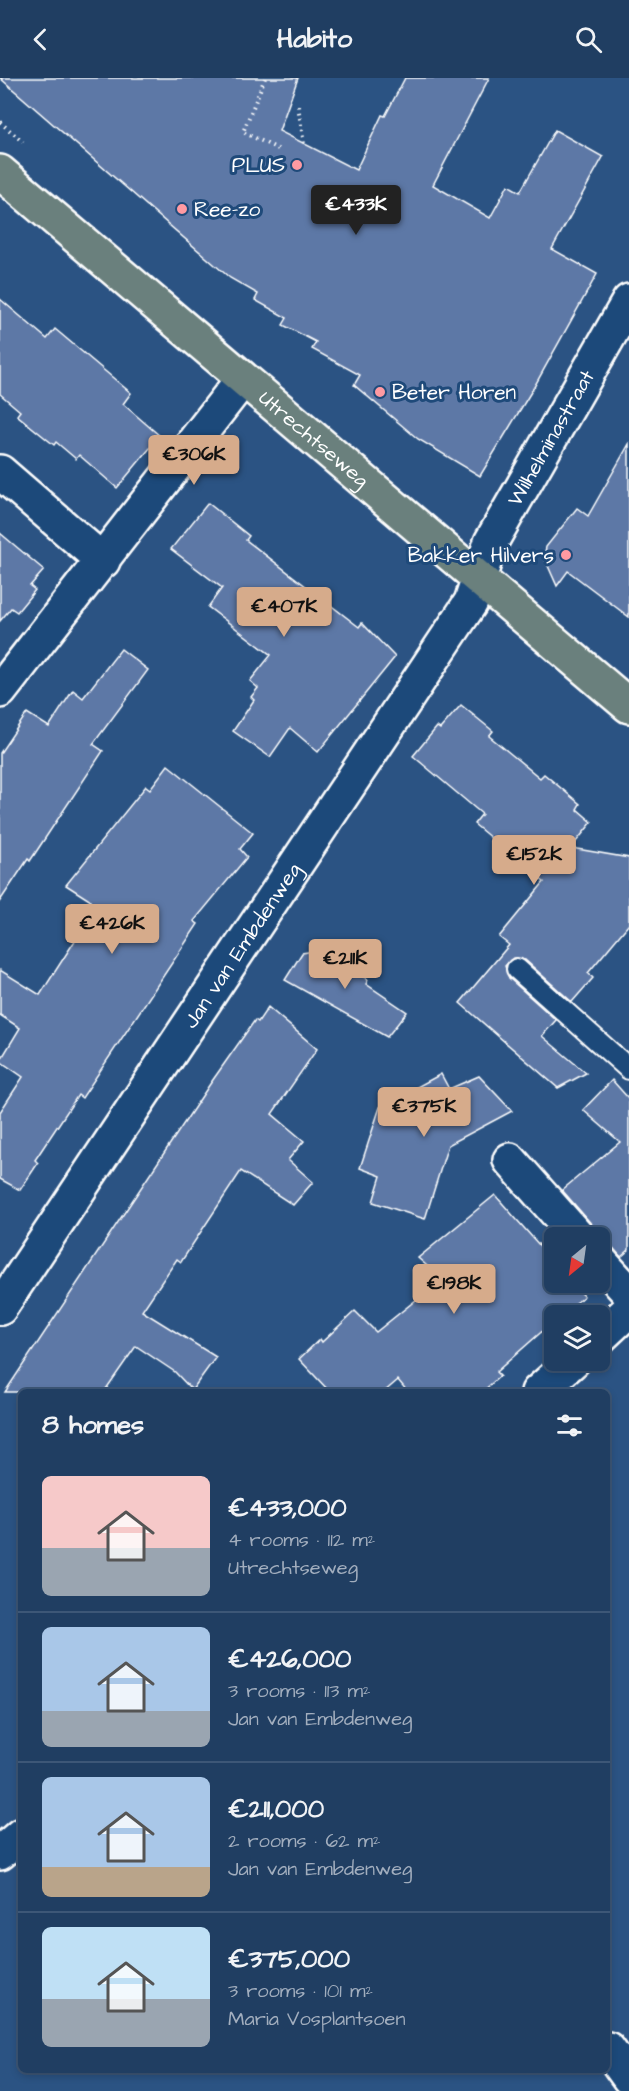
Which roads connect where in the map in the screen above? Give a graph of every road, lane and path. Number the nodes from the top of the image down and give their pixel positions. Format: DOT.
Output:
graph roads {
  1 [pos="265,78"];
  2 [pos="298,106"];
  3 [pos="304,144"];
  4 [pos="278,149"];
  5 [pos="0,172"];
  6 [pos="629,301"];
  7 [pos="242,380"];
  8 [pos="0,472"];
  9 [pos="103,561"];
  10 [pos="479,578"];
  11 [pos="0,691"];
  12 [pos="629,706"];
  13 [pos="517,969"];
  14 [pos="629,1069"];
  15 [pos="510,1160"];
  16 [pos="569,1227"];
  17 [pos="610,1272"];
  18 [pos="629,1293"];
  19 [pos="0,1308"];
  20 [pos="629,1310"];
  21 [pos="610,1327"];
  22 [pos="562,1371"];
  23 [pos="541,1389"];
  24 [pos="18,1838"];
  25 [pos="0,1853"];
  26 [pos="610,2052"];
  27 [pos="629,2078"];
  1 -- 4 [label="path"];
  2 -- 3 [label="path"];
  5 -- 7 [label="main road, Utrechtseweg"];
  6 -- 10 [label="street, Wilhelminastraat"];
  7 -- 9 [label="street"];
  7 -- 10 [label="main road, Utrechtseweg"];
  8 -- 9 [label="street"];
  9 -- 11 [label="street"];
  10 -- 12 [label="main road, Utrechtseweg"];
  10 -- 19 [label="street, Jan van Embdenweg"];
  13 -- 14 [label="lane"];
  15 -- 16 [label="street"];
  17 -- 18 [label="street"];
  20 -- 21 [label="street"];
  22 -- 23 [label="street"];
  24 -- 25 [label="street"];
  26 -- 27 [label="street"];
}
